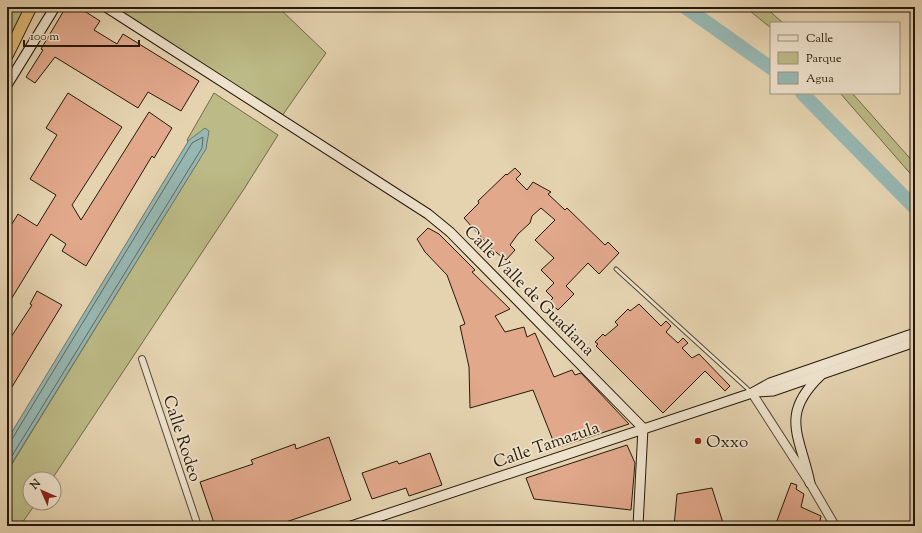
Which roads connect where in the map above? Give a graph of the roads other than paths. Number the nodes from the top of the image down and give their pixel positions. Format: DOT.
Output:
graph roads {
  1 [pos="31,7"];
  2 [pos="55,7"];
  3 [pos="106,7"];
  4 [pos="7,56"];
  5 [pos="7,85"];
  6 [pos="616,269"];
  7 [pos="915,333"];
  8 [pos="915,342"];
  9 [pos="872,352"];
  10 [pos="142,359"];
  11 [pos="825,372"];
  12 [pos="752,393"];
  13 [pos="643,428"];
  14 [pos="810,483"];
  15 [pos="364,523"];
  16 [pos="198,526"];
  17 [pos="352,526"];
  18 [pos="638,526"];
  19 [pos="835,526"];
  1 -- 4 [label="highway"];
  2 -- 5 [label="main road"];
  3 -- 13 [label="main road, Calle Valle de Guadiana"];
  6 -- 12 [label="lane"];
  7 -- 9 [label="main road, Calle Tamazula"];
  8 -- 9 [label="main road, Calle Tamazula"];
  9 -- 11 [label="main road, Calle Tamazula"];
  9 -- 12 [label="main road, Calle Tamazula"];
  10 -- 16 [label="street, Calle Rodeo"];
  11 -- 12 [label="main road, Calle Tamazula"];
  11 -- 14 [label="main road"];
  12 -- 13 [label="main road, Calle Tamazula"];
  12 -- 14 [label="street"];
  13 -- 15 [label="main road, Calle Tamazula"];
  13 -- 18 [label="main road"];
  14 -- 19 [label="street"];
  15 -- 17 [label="main road, Calle Tamazula"];
}
